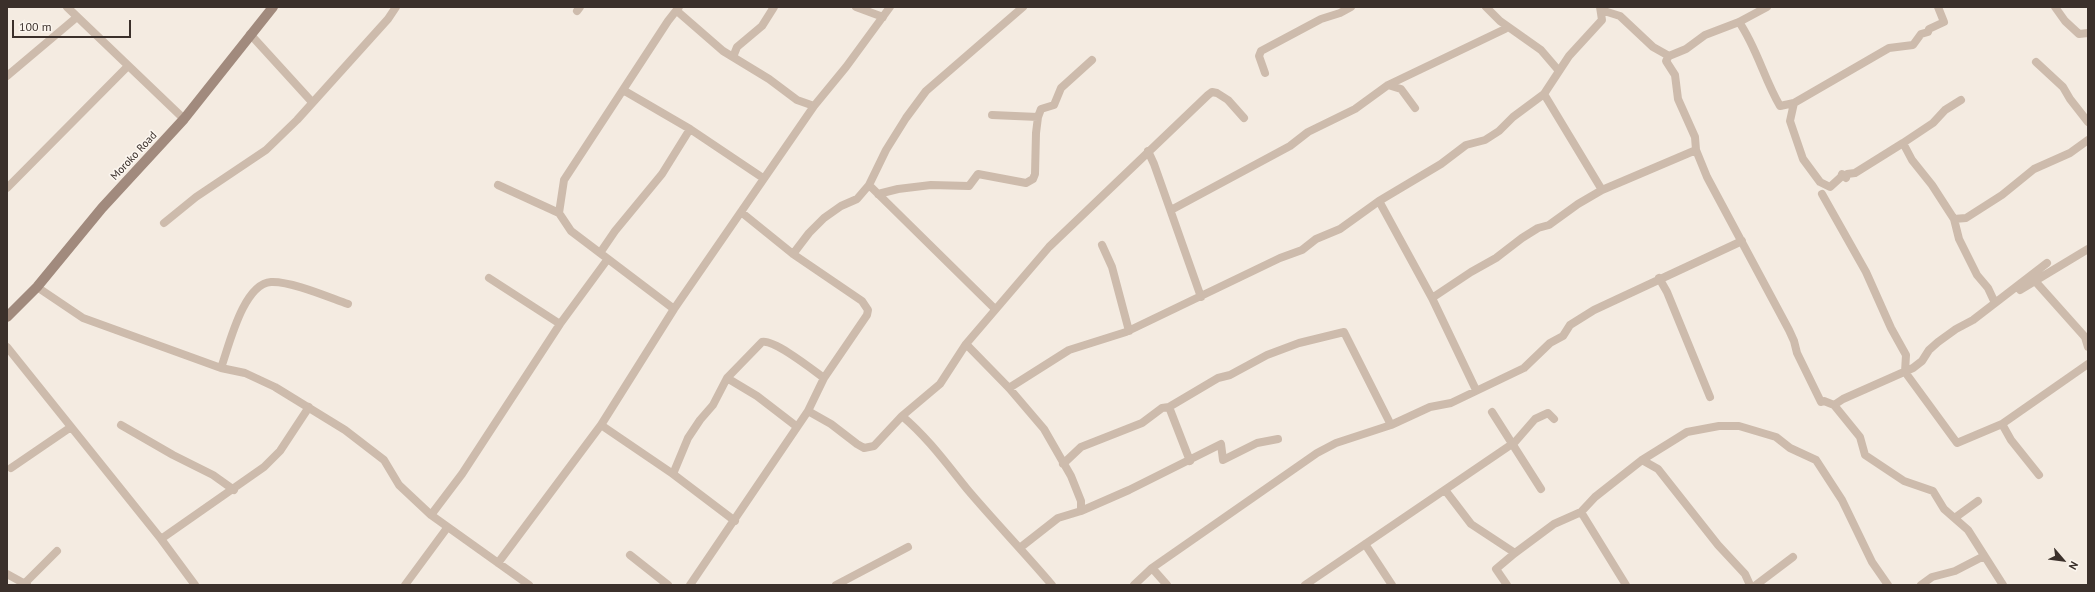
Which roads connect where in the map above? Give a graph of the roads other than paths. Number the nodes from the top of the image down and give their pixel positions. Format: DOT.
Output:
graph roads {
  1 [pos="67,7"];
  2 [pos="273,7"];
  3 [pos="396,7"];
  4 [pos="774,7"];
  5 [pos="856,7"];
  6 [pos="890,7"];
  7 [pos="1023,7"];
  8 [pos="1351,7"];
  9 [pos="1486,7"];
  10 [pos="1768,7"];
  11 [pos="1938,7"];
  12 [pos="2055,7"];
  13 [pos="678,9"];
  14 [pos="1600,9"];
  15 [pos="77,17"];
  16 [pos="883,17"];
  17 [pos="1739,22"];
  18 [pos="1505,29"];
  19 [pos="2088,33"];
  20 [pos="250,34"];
  21 [pos="1669,56"];
  22 [pos="733,57"];
  23 [pos="1092,60"];
  24 [pos="2036,62"];
  25 [pos="128,66"];
  26 [pos="1559,71"];
  27 [pos="1265,73"];
  28 [pos="7,76"];
  29 [pos="1388,85"];
  30 [pos="623,90"];
  31 [pos="1544,94"];
  32 [pos="1961,100"];
  33 [pos="312,102"];
  34 [pos="1794,103"];
  35 [pos="814,106"];
  36 [pos="1415,108"];
  37 [pos="992,114"];
  38 [pos="1038,117"];
  39 [pos="1244,118"];
  40 [pos="184,119"];
  41 [pos="2088,122"];
  42 [pos="690,129"];
  43 [pos="2088,140"];
  44 [pos="1903,143"];
  45 [pos="1696,150"];
  46 [pos="1148,151"];
  47 [pos="763,178"];
  48 [pos="498,185"];
  49 [pos="869,185"];
  50 [pos="7,188"];
  51 [pos="1602,190"];
  52 [pos="878,194"];
  53 [pos="1822,194"];
  54 [pos="1379,201"];
  55 [pos="1171,210"];
  56 [pos="741,212"];
  57 [pos="558,213"];
  58 [pos="1954,219"];
  59 [pos="735,221"];
  60 [pos="164,223"];
  61 [pos="755,224"];
  62 [pos="1742,241"];
  63 [pos="1102,245"];
  64 [pos="2088,249"];
  65 [pos="600,253"];
  66 [pos="793,254"];
  67 [pos="607,260"];
  68 [pos="2047,263"];
  69 [pos="489,278"];
  70 [pos="1659,278"];
  71 [pos="2034,281"];
  72 [pos="36,287"];
  73 [pos="1201,297"];
  74 [pos="1432,298"];
  75 [pos="348,304"];
  76 [pos="1997,304"];
  77 [pos="674,309"];
  78 [pos="995,309"];
  79 [pos="7,317"];
  80 [pos="560,324"];
  81 [pos="1129,331"];
  82 [pos="966,344"];
  83 [pos="7,347"];
  84 [pos="2088,348"];
  85 [pos="2088,364"];
  86 [pos="221,368"];
  87 [pos="1905,372"];
  88 [pos="727,378"];
  89 [pos="824,378"];
  90 [pos="1009,388"];
  91 [pos="1476,390"];
  92 [pos="1710,397"];
  93 [pos="1834,405"];
  94 [pos="309,407"];
  95 [pos="1169,407"];
  96 [pos="808,411"];
  97 [pos="1492,412"];
  98 [pos="902,416"];
  99 [pos="1554,419"];
  100 [pos="2002,424"];
  101 [pos="121,425"];
  102 [pos="601,425"];
  103 [pos="1391,425"];
  104 [pos="796,426"];
  105 [pos="71,427"];
  106 [pos="1278,439"];
  107 [pos="1642,460"];
  108 [pos="1190,461"];
  109 [pos="1063,464"];
  110 [pos="11,468"];
  111 [pos="673,474"];
  112 [pos="2039,475"];
  113 [pos="1541,489"];
  114 [pos="234,490"];
  115 [pos="1444,490"];
  116 [pos="1978,501"];
  117 [pos="1081,511"];
  118 [pos="1581,512"];
  119 [pos="431,515"];
  120 [pos="1956,518"];
  121 [pos="735,521"];
  122 [pos="447,528"];
  123 [pos="161,539"];
  124 [pos="1365,544"];
  125 [pos="908,547"];
  126 [pos="1021,547"];
  127 [pos="57,552"];
  128 [pos="1515,552"];
  129 [pos="630,555"];
  130 [pos="1984,556"];
  131 [pos="1793,557"];
  132 [pos="498,563"];
  133 [pos="1152,568"];
  134 [pos="7,574"];
  135 [pos="25,584"];
  136 [pos="195,585"];
  137 [pos="405,585"];
  138 [pos="529,585"];
  139 [pos="668,585"];
  140 [pos="690,585"];
  141 [pos="836,585"];
  142 [pos="1052,585"];
  143 [pos="1134,585"];
  144 [pos="1167,585"];
  145 [pos="1305,585"];
  146 [pos="1392,585"];
  147 [pos="1507,585"];
  148 [pos="1626,585"];
  149 [pos="1750,585"];
  150 [pos="1756,585"];
  151 [pos="1888,585"];
  152 [pos="1921,585"];
  153 [pos="2003,585"];
  1 -- 15 [label="street"];
  2 -- 20 [label="street, Moroko Road"];
  3 -- 33 [label="street"];
  4 -- 22 [label="street"];
  5 -- 16 [label="street"];
  6 -- 16 [label="street"];
  7 -- 49 [label="street"];
  8 -- 27 [label="street"];
  9 -- 26 [label="street"];
  10 -- 17 [label="street"];
  11 -- 34 [label="street"];
  12 -- 19 [label="street"];
  13 -- 22 [label="street"];
  13 -- 30 [label="street"];
  14 -- 21 [label="street"];
  14 -- 26 [label="street"];
  15 -- 25 [label="street"];
  15 -- 28 [label="street"];
  16 -- 35 [label="street"];
  17 -- 21 [label="street"];
  17 -- 34 [label="street"];
  18 -- 29 [label="street"];
  20 -- 33 [label="street"];
  20 -- 40 [label="street, Moroko Road"];
  21 -- 45 [label="street"];
  22 -- 35 [label="street"];
  23 -- 38 [label="street"];
  24 -- 41 [label="street"];
  25 -- 40 [label="street"];
  25 -- 50 [label="street"];
  26 -- 31 [label="street"];
  29 -- 36 [label="street"];
  29 -- 55 [label="street"];
  30 -- 42 [label="street"];
  30 -- 57 [label="street"];
  31 -- 51 [label="street"];
  31 -- 54 [label="street"];
  32 -- 44 [label="street"];
  33 -- 60 [label="street"];
  34 -- 44 [label="street"];
  35 -- 47 [label="street"];
  37 -- 38 [label="street"];
  38 -- 52 [label="street"];
  39 -- 46 [label="street"];
  40 -- 72 [label="street, Moroko Road"];
  42 -- 47 [label="street"];
  42 -- 65 [label="street"];
  43 -- 58 [label="street"];
  44 -- 58 [label="street"];
  45 -- 51 [label="street"];
  45 -- 62 [label="street"];
  46 -- 55 [label="street"];
  46 -- 78 [label="street"];
  47 -- 56 [label="street"];
  48 -- 57 [label="street"];
  49 -- 52 [label="street"];
  49 -- 66 [label="street"];
  51 -- 74 [label="street"];
  52 -- 78 [label="street"];
  53 -- 87 [label="street"];
  54 -- 73 [label="street"];
  54 -- 74 [label="street"];
  55 -- 73 [label="street"];
  56 -- 59 [label="street"];
  56 -- 61 [label="street"];
  57 -- 65 [label="street"];
  58 -- 76 [label="street"];
  59 -- 61 [label="street"];
  59 -- 77 [label="street"];
  61 -- 66 [label="street"];
  62 -- 70 [label="street"];
  62 -- 93 [label="street"];
  63 -- 81 [label="street"];
  64 -- 71 [label="street"];
  65 -- 67 [label="street"];
  66 -- 89 [label="street"];
  67 -- 77 [label="street"];
  67 -- 80 [label="street"];
  68 -- 76 [label="street"];
  69 -- 80 [label="street"];
  70 -- 91 [label="street"];
  70 -- 92 [label="street"];
  71 -- 76 [label="street"];
  71 -- 84 [label="street"];
  72 -- 79 [label="street, Moroko Road"];
  72 -- 86 [label="street"];
  73 -- 81 [label="street"];
  74 -- 91 [label="street"];
  75 -- 86 [label="street"];
  76 -- 87 [label="street"];
  77 -- 102 [label="street"];
  78 -- 82 [label="street"];
  80 -- 119 [label="street"];
  81 -- 90 [label="street"];
  82 -- 90 [label="street"];
  82 -- 98 [label="street"];
  83 -- 105 [label="street"];
  85 -- 100 [label="street"];
  86 -- 94 [label="street"];
  87 -- 93 [label="street"];
  87 -- 100 [label="street"];
  88 -- 89 [label="street"];
  88 -- 104 [label="street"];
  88 -- 111 [label="street"];
  89 -- 96 [label="street"];
  90 -- 109 [label="street"];
  91 -- 103 [label="street"];
  93 -- 120 [label="street"];
  94 -- 114 [label="street"];
  94 -- 119 [label="street"];
  95 -- 103 [label="street"];
  95 -- 108 [label="street"];
  95 -- 109 [label="street"];
  96 -- 98 [label="street"];
  96 -- 104 [label="street"];
  97 -- 113 [label="street"];
  98 -- 126 [label="street"];
  99 -- 115 [label="street"];
  100 -- 112 [label="street"];
  101 -- 114 [label="street"];
  102 -- 111 [label="street"];
  102 -- 132 [label="street"];
  103 -- 133 [label="street"];
  104 -- 121 [label="street"];
  105 -- 110 [label="street"];
  105 -- 123 [label="street"];
  106 -- 108 [label="street"];
  107 -- 118 [label="street"];
  107 -- 149 [label="street"];
  107 -- 151 [label="street"];
  108 -- 117 [label="street"];
  109 -- 117 [label="street"];
  111 -- 121 [label="street"];
  114 -- 123 [label="street"];
  115 -- 124 [label="street"];
  115 -- 128 [label="street"];
  116 -- 120 [label="street"];
  117 -- 126 [label="street"];
  118 -- 128 [label="street"];
  118 -- 148 [label="street"];
  119 -- 122 [label="street"];
  120 -- 130 [label="street"];
  121 -- 140 [label="street"];
  122 -- 132 [label="street"];
  122 -- 137 [label="street"];
  123 -- 136 [label="street"];
  124 -- 145 [label="street"];
  124 -- 146 [label="street"];
  125 -- 141 [label="street"];
  126 -- 142 [label="street"];
  127 -- 135 [label="street"];
  128 -- 147 [label="street"];
  129 -- 139 [label="street"];
  130 -- 152 [label="street"];
  130 -- 153 [label="street"];
  131 -- 150 [label="street"];
  132 -- 138 [label="street"];
  133 -- 143 [label="street"];
  133 -- 144 [label="street"];
  134 -- 135 [label="street"];
}
